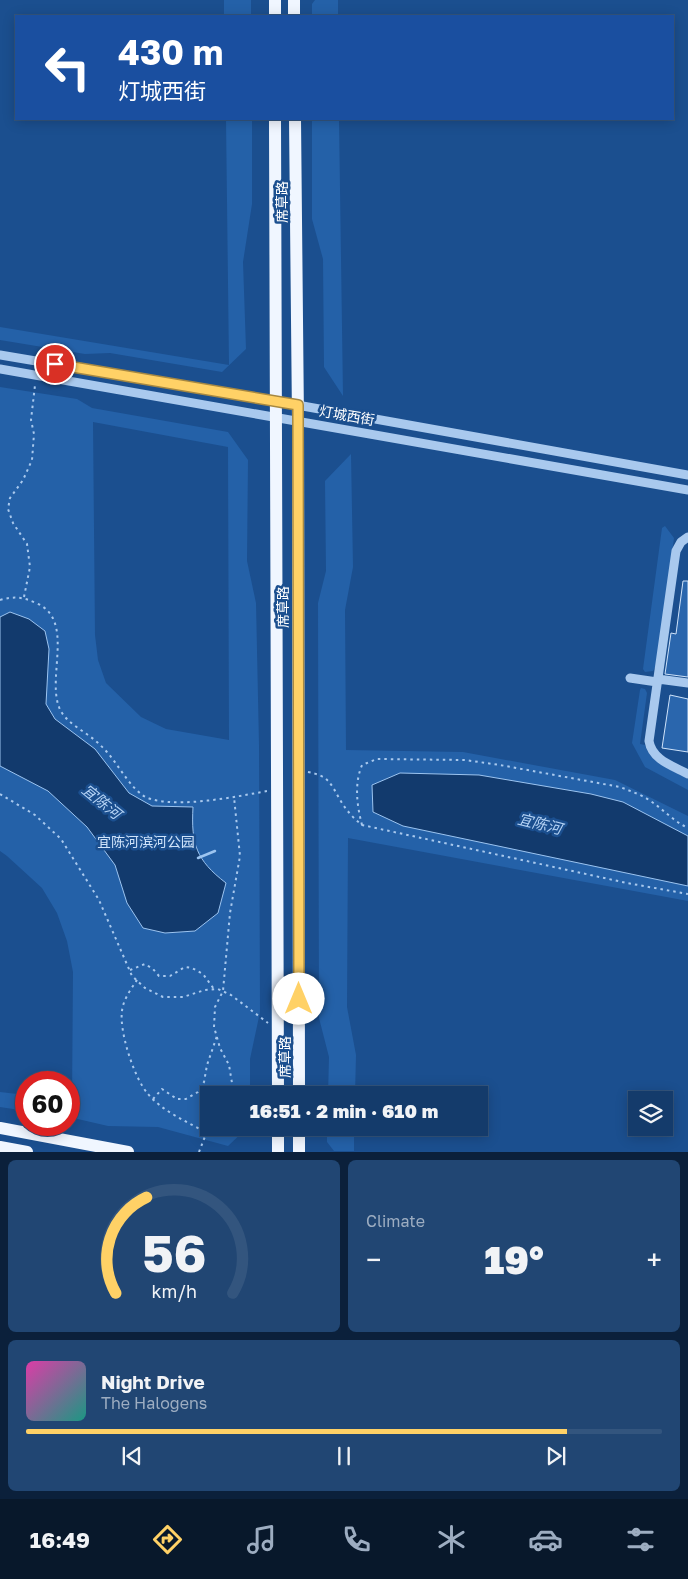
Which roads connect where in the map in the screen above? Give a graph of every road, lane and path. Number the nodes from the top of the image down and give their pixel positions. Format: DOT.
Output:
graph roads {
  1 [pos="275,0"];
  2 [pos="294,0"];
  3 [pos="275,15"];
  4 [pos="294,15"];
  5 [pos="275,120"];
  6 [pos="295,120"];
  7 [pos="0,355"];
  8 [pos="0,369"];
  9 [pos="35,375"];
  10 [pos="277,402"];
  11 [pos="298,405"];
  12 [pos="277,417"];
  13 [pos="298,420"];
  14 [pos="688,475"];
  15 [pos="688,490"];
  16 [pos="688,537"];
  17 [pos="24,597"];
  18 [pos="0,600"];
  19 [pos="630,678"];
  20 [pos="658,681"];
  21 [pos="688,683"];
  22 [pos="298,770"];
  23 [pos="688,774"];
  24 [pos="277,789"];
  25 [pos="0,794"];
  26 [pos="234,797"];
  27 [pos="362,825"];
  28 [pos="688,828"];
  29 [pos="688,894"];
  30 [pos="130,970"];
  31 [pos="137,980"];
  32 [pos="214,989"];
  33 [pos="223,991"];
  34 [pos="278,1030"];
  35 [pos="217,1036"];
  36 [pos="232,1086"];
  37 [pos="278,1086"];
  38 [pos="299,1086"];
  39 [pos="153,1099"];
  40 [pos="0,1128"];
  41 [pos="200,1129"];
  42 [pos="204,1136"];
  43 [pos="278,1136"];
  44 [pos="299,1136"];
  45 [pos="0,1147"];
  46 [pos="27,1152"];
  47 [pos="128,1152"];
  48 [pos="199,1152"];
  49 [pos="278,1152"];
  50 [pos="299,1152"];
  1 -- 3 [label="main road"];
  2 -- 4 [label="main road"];
  5 -- 10 [label="main road, 席草路"];
  6 -- 11 [label="main road, 席草路"];
  7 -- 10 [label="street, 灯城西街"];
  8 -- 9 [label="street, 灯城西街"];
  9 -- 12 [label="street, 灯城西街"];
  9 -- 17 [label="path"];
  10 -- 11 [label="street, 灯城西街"];
  10 -- 12 [label="main road, 席草路"];
  11 -- 13 [label="main road, 席草路"];
  11 -- 14 [label="street, 灯城西街"];
  12 -- 13 [label="street, 灯城西街"];
  12 -- 24 [label="main road, 席草路"];
  13 -- 15 [label="street, 灯城西街"];
  13 -- 22 [label="main road, 席草路"];
  16 -- 20 [label="street"];
  17 -- 18 [label="path"];
  17 -- 26 [label="path"];
  19 -- 20 [label="street"];
  20 -- 21 [label="street"];
  20 -- 23 [label="street"];
  22 -- 27 [label="path"];
  22 -- 38 [label="main road, 席草路"];
  24 -- 26 [label="path"];
  24 -- 34 [label="main road, 席草路"];
  25 -- 30 [label="path"];
  26 -- 33 [label="path"];
  27 -- 28 [label="path"];
  27 -- 29 [label="path"];
  30 -- 31 [label="path"];
  30 -- 32 [label="path"];
  31 -- 32 [label="path"];
  31 -- 39 [label="path"];
  32 -- 33 [label="path"];
  33 -- 34 [label="path"];
  33 -- 35 [label="path"];
  34 -- 37 [label="main road, 席草路"];
  35 -- 36 [label="path"];
  35 -- 39 [label="path"];
  39 -- 41 [label="path"];
  40 -- 47 [label="main road"];
  42 -- 48 [label="path"];
  43 -- 49 [label="main road"];
  44 -- 50 [label="main road"];
  45 -- 46 [label="main road"];
}
